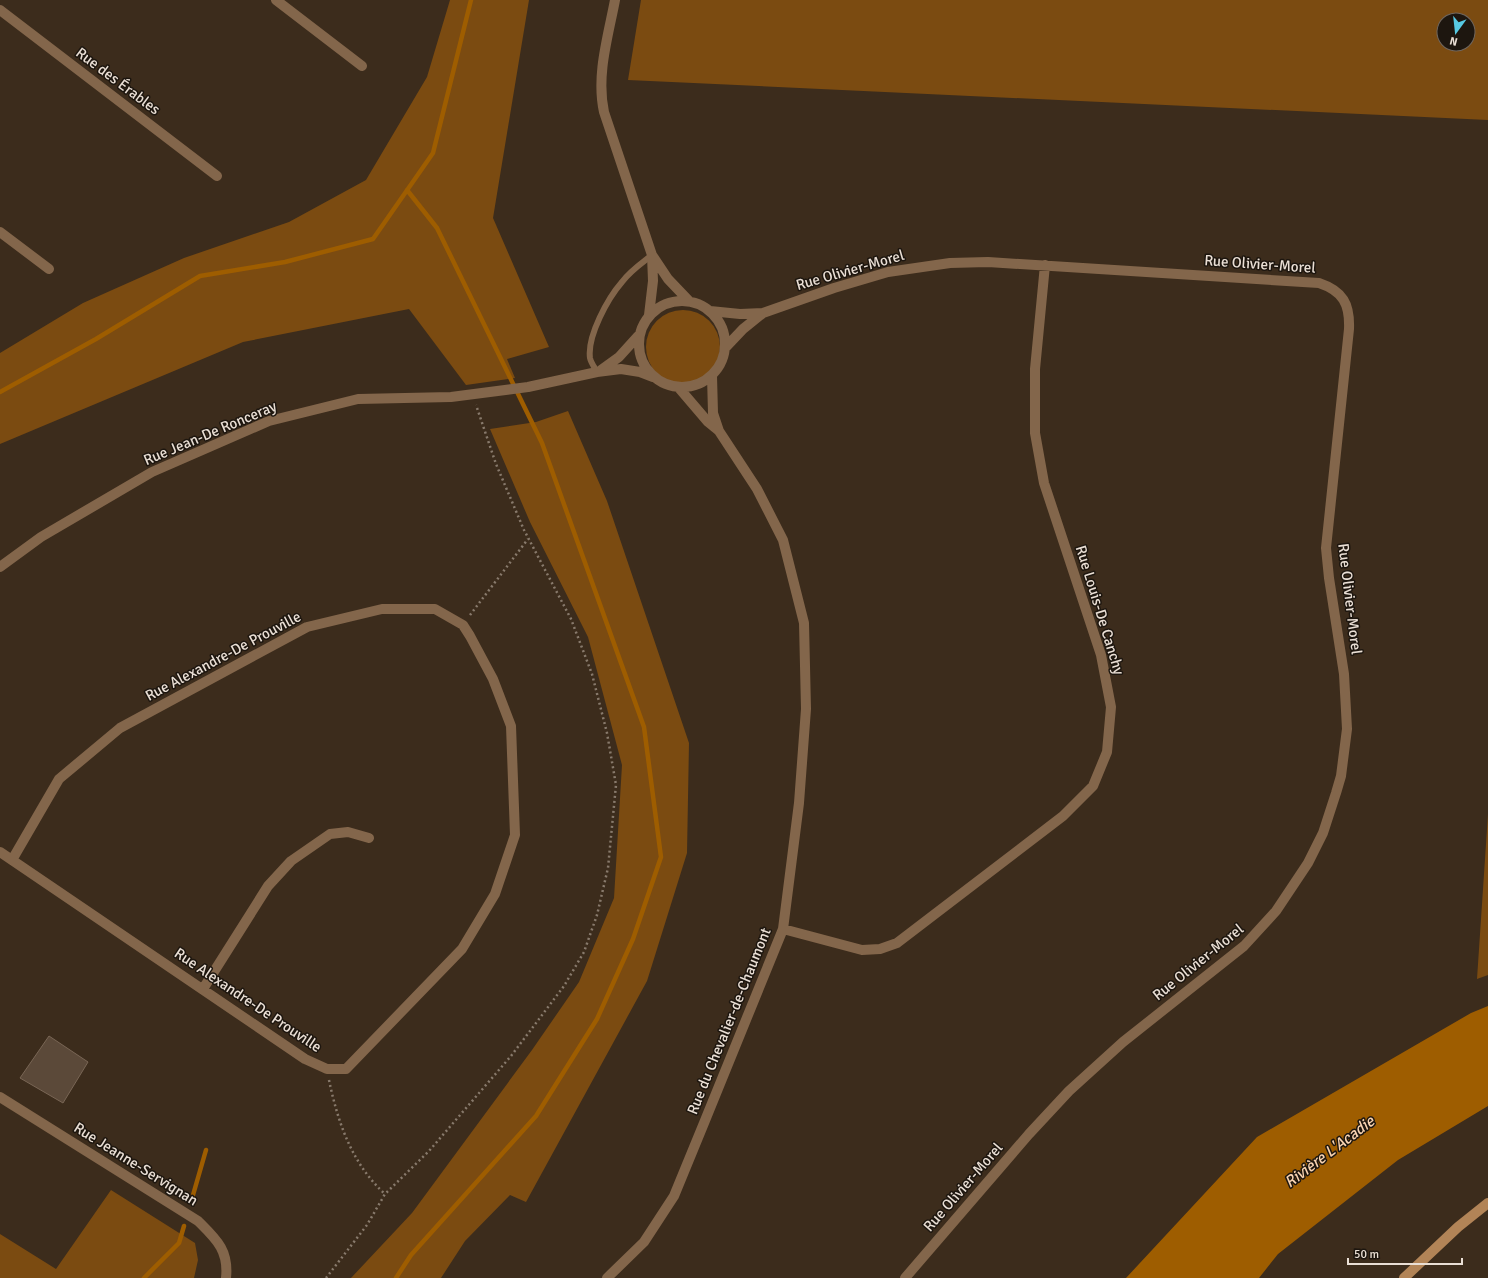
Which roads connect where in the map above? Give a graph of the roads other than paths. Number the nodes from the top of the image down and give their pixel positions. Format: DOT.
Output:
graph roads {
  1 [pos="276,0"];
  2 [pos="615,0"];
  3 [pos="0,10"];
  4 [pos="362,66"];
  5 [pos="217,176"];
  6 [pos="0,232"];
  7 [pos="652,255"];
  8 [pos="1045,265"];
  9 [pos="49,269"];
  10 [pos="689,301"];
  11 [pos="710,311"];
  12 [pos="763,313"];
  13 [pos="649,315"];
  14 [pos="638,336"];
  15 [pos="725,348"];
  16 [pos="597,372"];
  17 [pos="712,376"];
  18 [pos="653,378"];
  19 [pos="679,388"];
  20 [pos="718,431"];
  21 [pos="0,567"];
  22 [pos="369,838"];
  23 [pos="0,852"];
  24 [pos="12,860"];
  25 [pos="783,930"];
  26 [pos="203,989"];
  27 [pos="0,1097"];
  28 [pos="1488,1203"];
  29 [pos="226,1278"];
  30 [pos="607,1278"];
  31 [pos="905,1278"];
  32 [pos="1404,1278"];
  1 -- 4 [label="street"];
  2 -- 7 [label="street"];
  3 -- 5 [label="street, Rue des Érables"];
  6 -- 9 [label="street"];
  7 -- 10 [label="street"];
  7 -- 13 [label="street"];
  7 -- 16 [label="lane"];
  8 -- 12 [label="street, Rue Olivier-Morel"];
  8 -- 25 [label="street, Rue Louis-De Canchy"];
  8 -- 31 [label="street, Rue Olivier-Morel"];
  10 -- 11 [label="street"];
  10 -- 13 [label="street"];
  11 -- 12 [label="street, Rue Olivier-Morel"];
  11 -- 15 [label="street"];
  12 -- 15 [label="street, Rue Olivier-Morel"];
  13 -- 14 [label="street"];
  14 -- 16 [label="street, Rue Jean-De Ronceray"];
  14 -- 18 [label="street"];
  15 -- 17 [label="street"];
  16 -- 18 [label="street, Rue Jean-De Ronceray"];
  16 -- 21 [label="street, Rue Jean-De Ronceray"];
  17 -- 19 [label="street"];
  17 -- 20 [label="street, Rue du Chevalier-de-Chaumont"];
  18 -- 19 [label="street"];
  19 -- 20 [label="street, Rue du Chevalier-de-Chaumont"];
  20 -- 25 [label="street, Rue du Chevalier-de-Chaumont"];
  22 -- 26 [label="street"];
  23 -- 24 [label="street, Rue Alexandre-De Prouville"];
  24 -- 26 [label="street, Rue Alexandre-De Prouville"];
  24 -- 26 [label="street, Rue Alexandre-De Prouville"];
  25 -- 30 [label="street, Rue du Chevalier-de-Chaumont"];
  27 -- 29 [label="street, Rue Jeanne-Servignan"];
  28 -- 32 [label="main road"];
}
